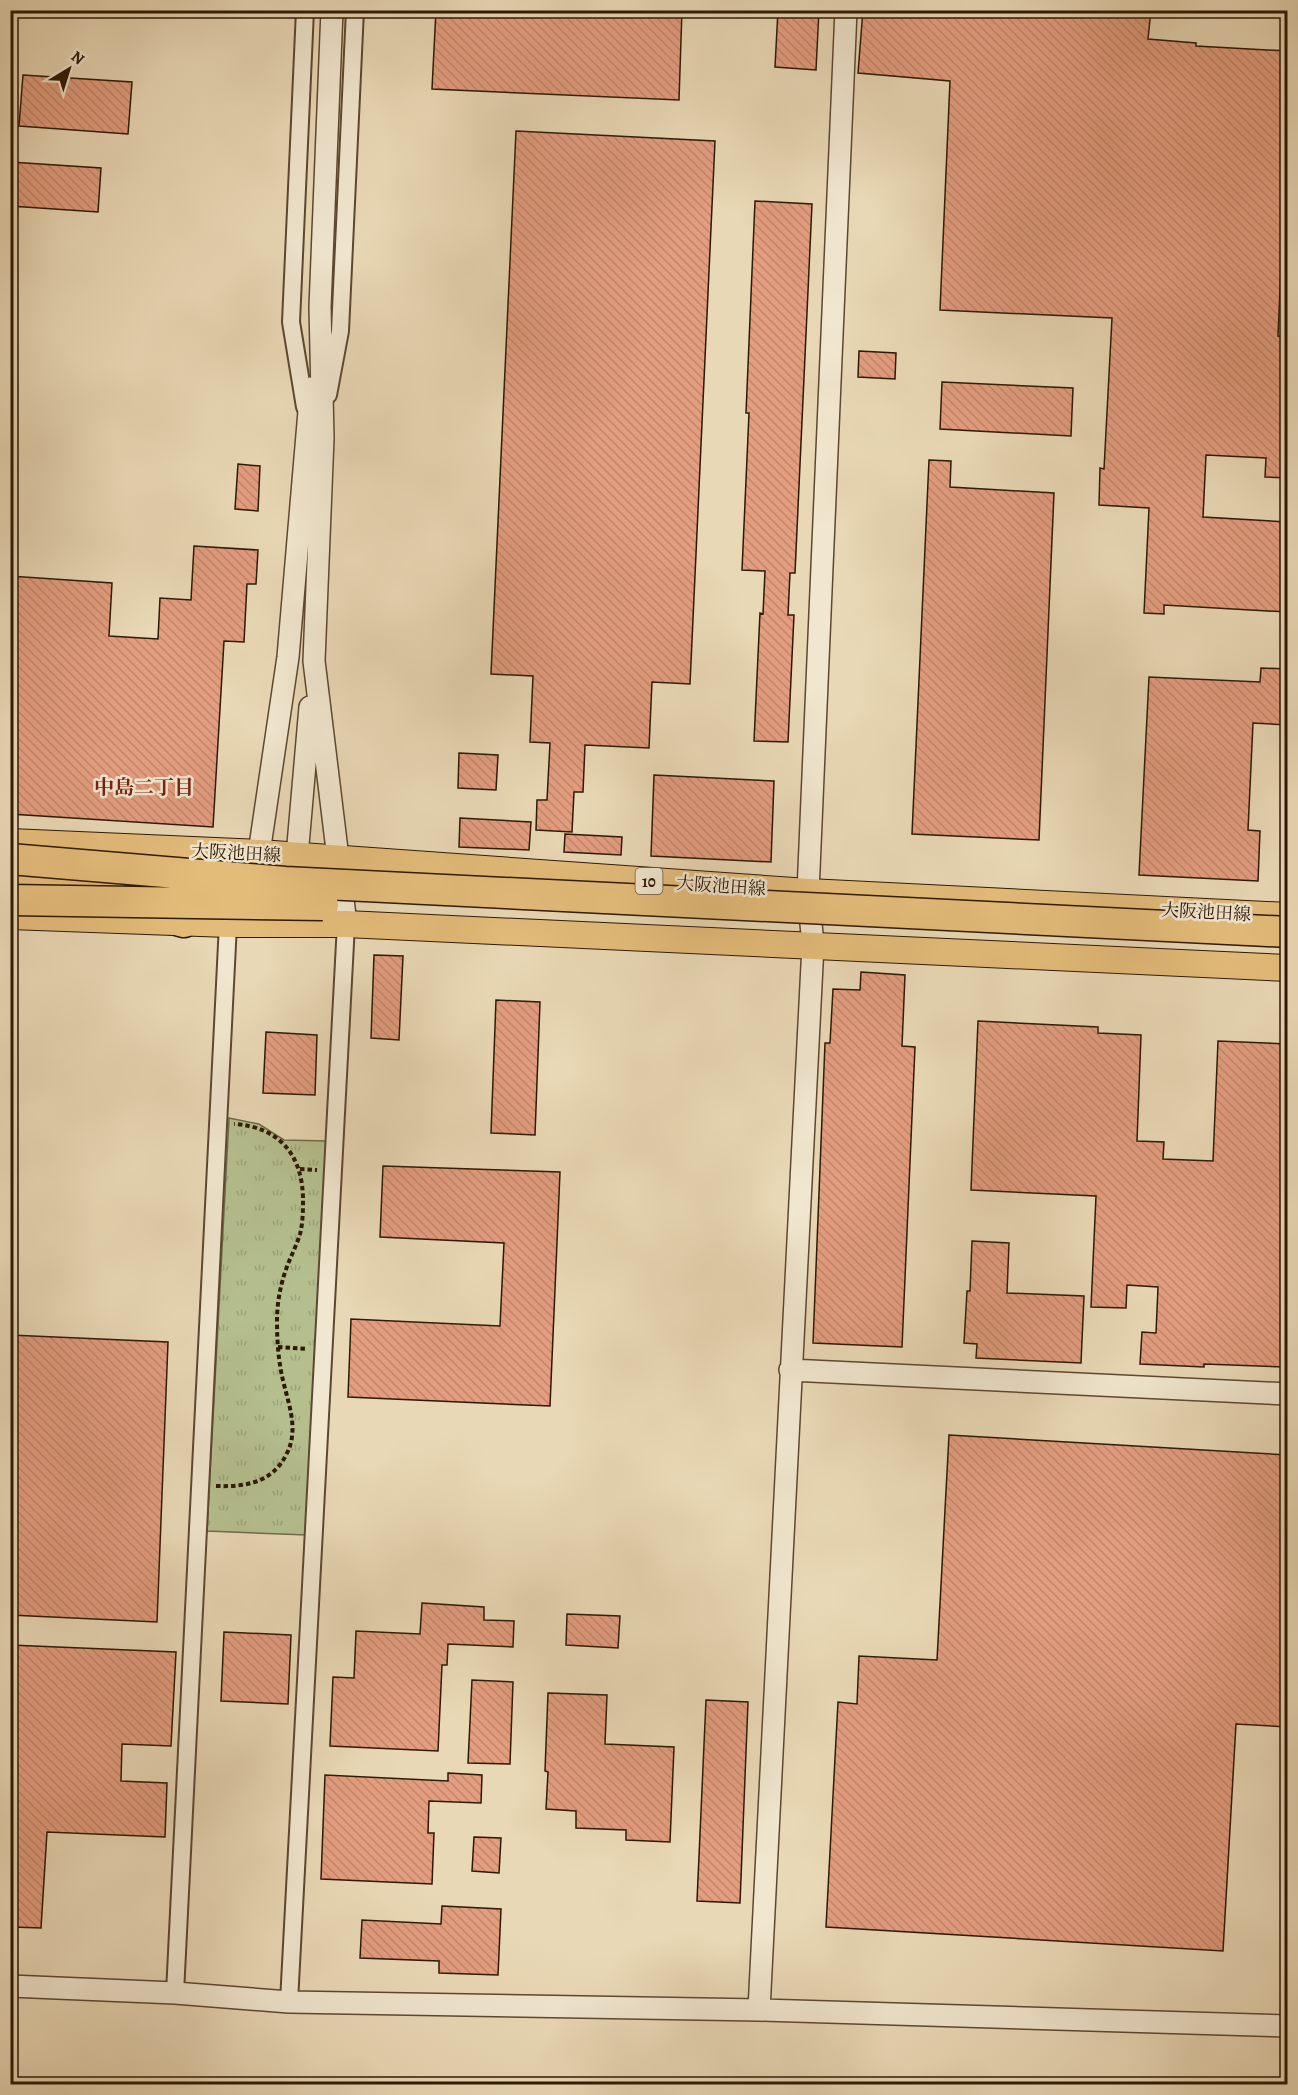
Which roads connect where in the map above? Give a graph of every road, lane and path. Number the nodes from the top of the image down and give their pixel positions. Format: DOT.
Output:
graph roads {
  1 [pos="305,10"];
  2 [pos="332,10"];
  3 [pos="355,10"];
  4 [pos="846,10"];
  5 [pos="315,422"];
  6 [pos="314,662"];
  7 [pos="10,842"];
  8 [pos="259,853"];
  9 [pos="297,856"];
  10 [pos="338,859"];
  11 [pos="15,880"];
  12 [pos="808,892"];
  13 [pos="10,916"];
  14 [pos="1287,916"];
  15 [pos="184,922"];
  16 [pos="228,924"];
  17 [pos="346,924"];
  18 [pos="1287,932"];
  19 [pos="813,945"];
  20 [pos="1287,952"];
  21 [pos="1287,968"];
  22 [pos="218,1124"];
  23 [pos="300,1169"];
  24 [pos="312,1170"];
  25 [pos="278,1347"];
  26 [pos="300,1348"];
  27 [pos="790,1371"];
  28 [pos="1287,1394"];
  29 [pos="200,1486"];
  30 [pos="10,1986"];
  31 [pos="175,1994"];
  32 [pos="289,2002"];
  33 [pos="759,2010"];
  34 [pos="1287,2026"];
  1 -- 5 [label="street"];
  2 -- 5 [label="street"];
  3 -- 5 [label="street"];
  4 -- 12 [label="street"];
  5 -- 6 [label="street"];
  5 -- 8 [label="street"];
  6 -- 9 [label="street"];
  6 -- 10 [label="street"];
  7 -- 8 [label="main road, 大阪池田線 / 10"];
  8 -- 9 [label="main road, 大阪池田線 / 10"];
  8 -- 16 [label="street"];
  9 -- 10 [label="main road, 大阪池田線 / 10"];
  9 -- 16 [label="street"];
  10 -- 12 [label="main road, 大阪池田線 / 10"];
  10 -- 17 [label="street"];
  11 -- 15 [label="highway"];
  11 -- 18 [label="highway, bridge"];
  11 -- 20 [label="highway, bridge"];
  12 -- 14 [label="main road, 大阪池田線 / 10"];
  12 -- 19 [label="street"];
  13 -- 15 [label="main road"];
  15 -- 16 [label="main road"];
  16 -- 17 [label="main road"];
  16 -- 22 [label="street"];
  17 -- 19 [label="main road"];
  17 -- 32 [label="street"];
  19 -- 21 [label="main road"];
  19 -- 27 [label="street"];
  22 -- 23 [label="path"];
  22 -- 29 [label="street"];
  23 -- 24 [label="path"];
  23 -- 25 [label="path"];
  25 -- 26 [label="path"];
  25 -- 29 [label="path"];
  27 -- 28 [label="street"];
  27 -- 33 [label="street"];
  29 -- 31 [label="street"];
  30 -- 31 [label="street"];
  31 -- 32 [label="street"];
  32 -- 33 [label="street"];
  33 -- 34 [label="street"];
}
